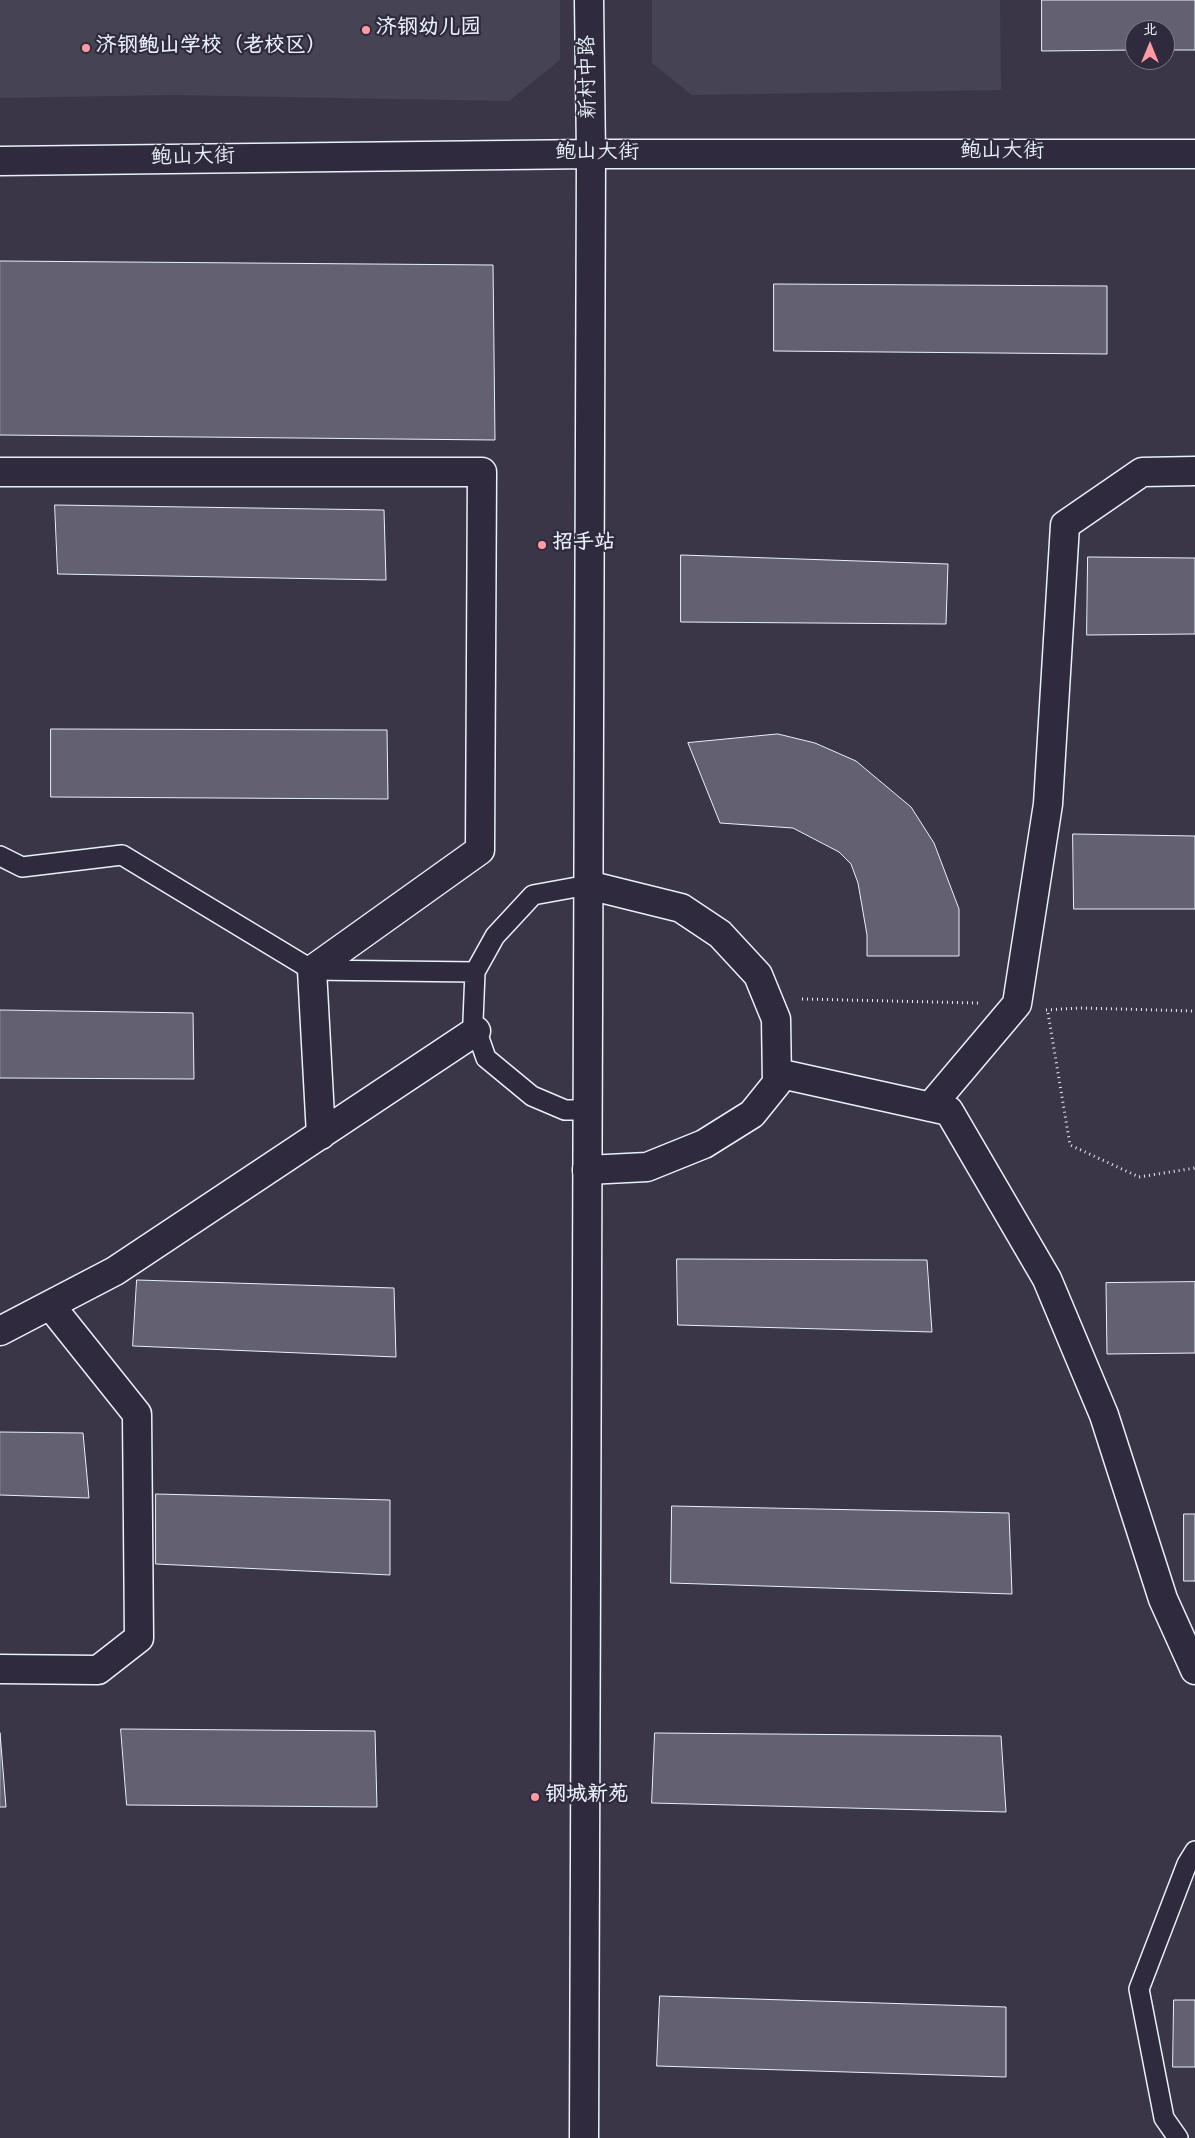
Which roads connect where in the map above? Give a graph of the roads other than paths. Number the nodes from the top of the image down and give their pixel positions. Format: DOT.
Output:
graph roads {
  1 [pos="589,0"];
  2 [pos="591,154"];
  3 [pos="1195,154"];
  4 [pos="0,161"];
  5 [pos="1195,471"];
  6 [pos="0,472"];
  7 [pos="0,856"];
  8 [pos="588,885"];
  9 [pos="312,970"];
  10 [pos="475,972"];
  11 [pos="476,1031"];
  12 [pos="777,1073"];
  13 [pos="930,1107"];
  14 [pos="587,1110"];
  15 [pos="321,1135"];
  16 [pos="587,1170"];
  17 [pos="50,1305"];
  18 [pos="0,1331"];
  19 [pos="0,1669"];
  20 [pos="1195,1670"];
  21 [pos="1195,1852"];
  22 [pos="584,2138"];
  23 [pos="1178,2138"];
  1 -- 2 [label="street, 新村中路"];
  2 -- 3 [label="street, 鲍山大街"];
  2 -- 4 [label="street, 鲍山大街"];
  2 -- 8 [label="street, 新村中路"];
  5 -- 13 [label="street"];
  6 -- 9 [label="street"];
  7 -- 9 [label="lane"];
  8 -- 10 [label="lane"];
  8 -- 12 [label="street"];
  8 -- 14 [label="street, 新村中路"];
  9 -- 10 [label="lane"];
  9 -- 15 [label="street"];
  10 -- 11 [label="lane"];
  11 -- 14 [label="lane"];
  11 -- 15 [label="street"];
  12 -- 13 [label="street"];
  12 -- 16 [label="street"];
  13 -- 20 [label="street"];
  14 -- 16 [label="street, 新村中路"];
  15 -- 17 [label="street"];
  16 -- 22 [label="street, 新村中路"];
  17 -- 18 [label="street"];
  17 -- 19 [label="street"];
  21 -- 23 [label="lane"];
}
